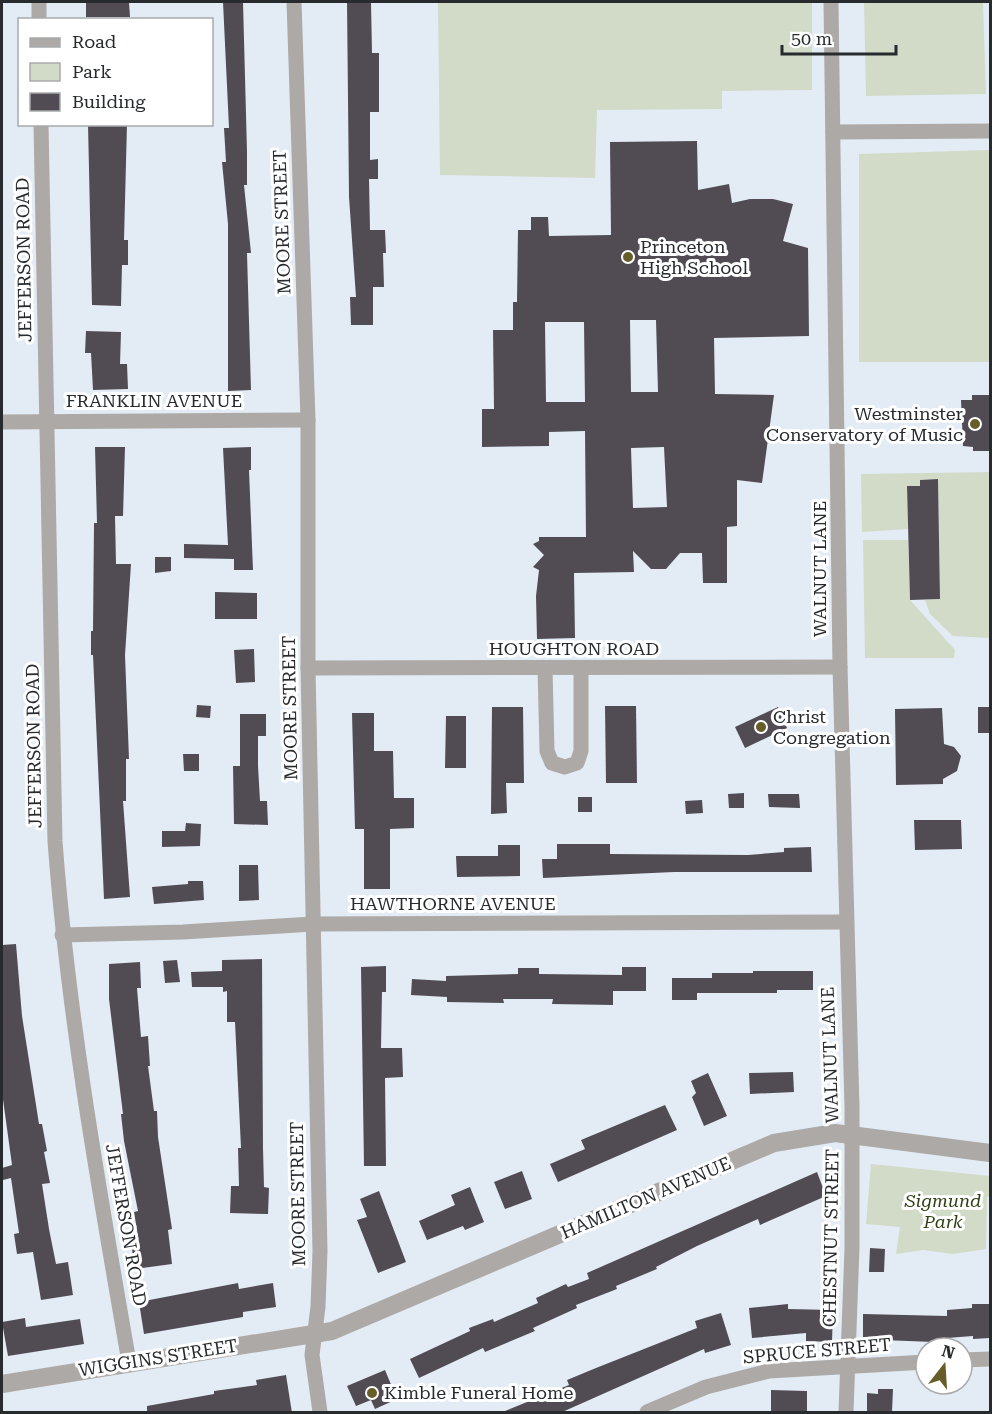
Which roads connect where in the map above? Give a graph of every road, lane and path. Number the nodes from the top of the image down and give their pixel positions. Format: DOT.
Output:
graph roads {
  1 [pos="39,2"];
  2 [pos="294,2"];
  3 [pos="831,2"];
  4 [pos="39,18"];
  5 [pos="41,126"];
  6 [pos="990,131"];
  7 [pos="833,132"];
  8 [pos="308,420"];
  9 [pos="2,422"];
  10 [pos="46,422"];
  11 [pos="308,668"];
  12 [pos="545,668"];
  13 [pos="581,668"];
  14 [pos="840,668"];
  15 [pos="846,922"];
  16 [pos="313,924"];
  17 [pos="62,935"];
  18 [pos="852,1135"];
  19 [pos="990,1153"];
  20 [pos="315,1334"];
  21 [pos="990,1359"];
  22 [pos="974,1360"];
  23 [pos="129,1362"];
  24 [pos="914,1363"];
  25 [pos="848,1366"];
  26 [pos="2,1384"];
  27 [pos="320,1413"];
  28 [pos="646,1413"];
  29 [pos="846,1413"];
  1 -- 4 [label="street"];
  2 -- 8 [label="street, MOORE STREET"];
  3 -- 7 [label="street, WALNUT LANE"];
  5 -- 10 [label="street, JEFFERSON ROAD"];
  6 -- 7 [label="street"];
  7 -- 14 [label="street, WALNUT LANE"];
  8 -- 10 [label="street, FRANKLIN AVENUE"];
  8 -- 11 [label="street, MOORE STREET"];
  9 -- 10 [label="street, FRANKLIN AVENUE"];
  10 -- 17 [label="street, JEFFERSON ROAD"];
  11 -- 12 [label="street, HOUGHTON ROAD"];
  11 -- 16 [label="street, MOORE STREET"];
  12 -- 13 [label="street, HOUGHTON ROAD"];
  12 -- 13 [label="street"];
  13 -- 14 [label="street, HOUGHTON ROAD"];
  14 -- 15 [label="street, WALNUT LANE"];
  15 -- 16 [label="street, HAWTHORNE AVENUE"];
  15 -- 18 [label="street, WALNUT LANE"];
  16 -- 17 [label="street, HAWTHORNE AVENUE"];
  16 -- 20 [label="street, MOORE STREET"];
  17 -- 23 [label="street, JEFFERSON ROAD"];
  18 -- 19 [label="street, HAMILTON AVENUE"];
  18 -- 20 [label="street, HAMILTON AVENUE"];
  18 -- 25 [label="street, CHESTNUT STREET"];
  20 -- 23 [label="street, WIGGINS STREET"];
  20 -- 27 [label="street, MOORE STREET"];
  21 -- 22 [label="street"];
  23 -- 26 [label="street, WIGGINS STREET"];
  24 -- 25 [label="street, SPRUCE STREET"];
  25 -- 28 [label="street, SPRUCE STREET"];
  25 -- 29 [label="street, CHESTNUT STREET"];
}
